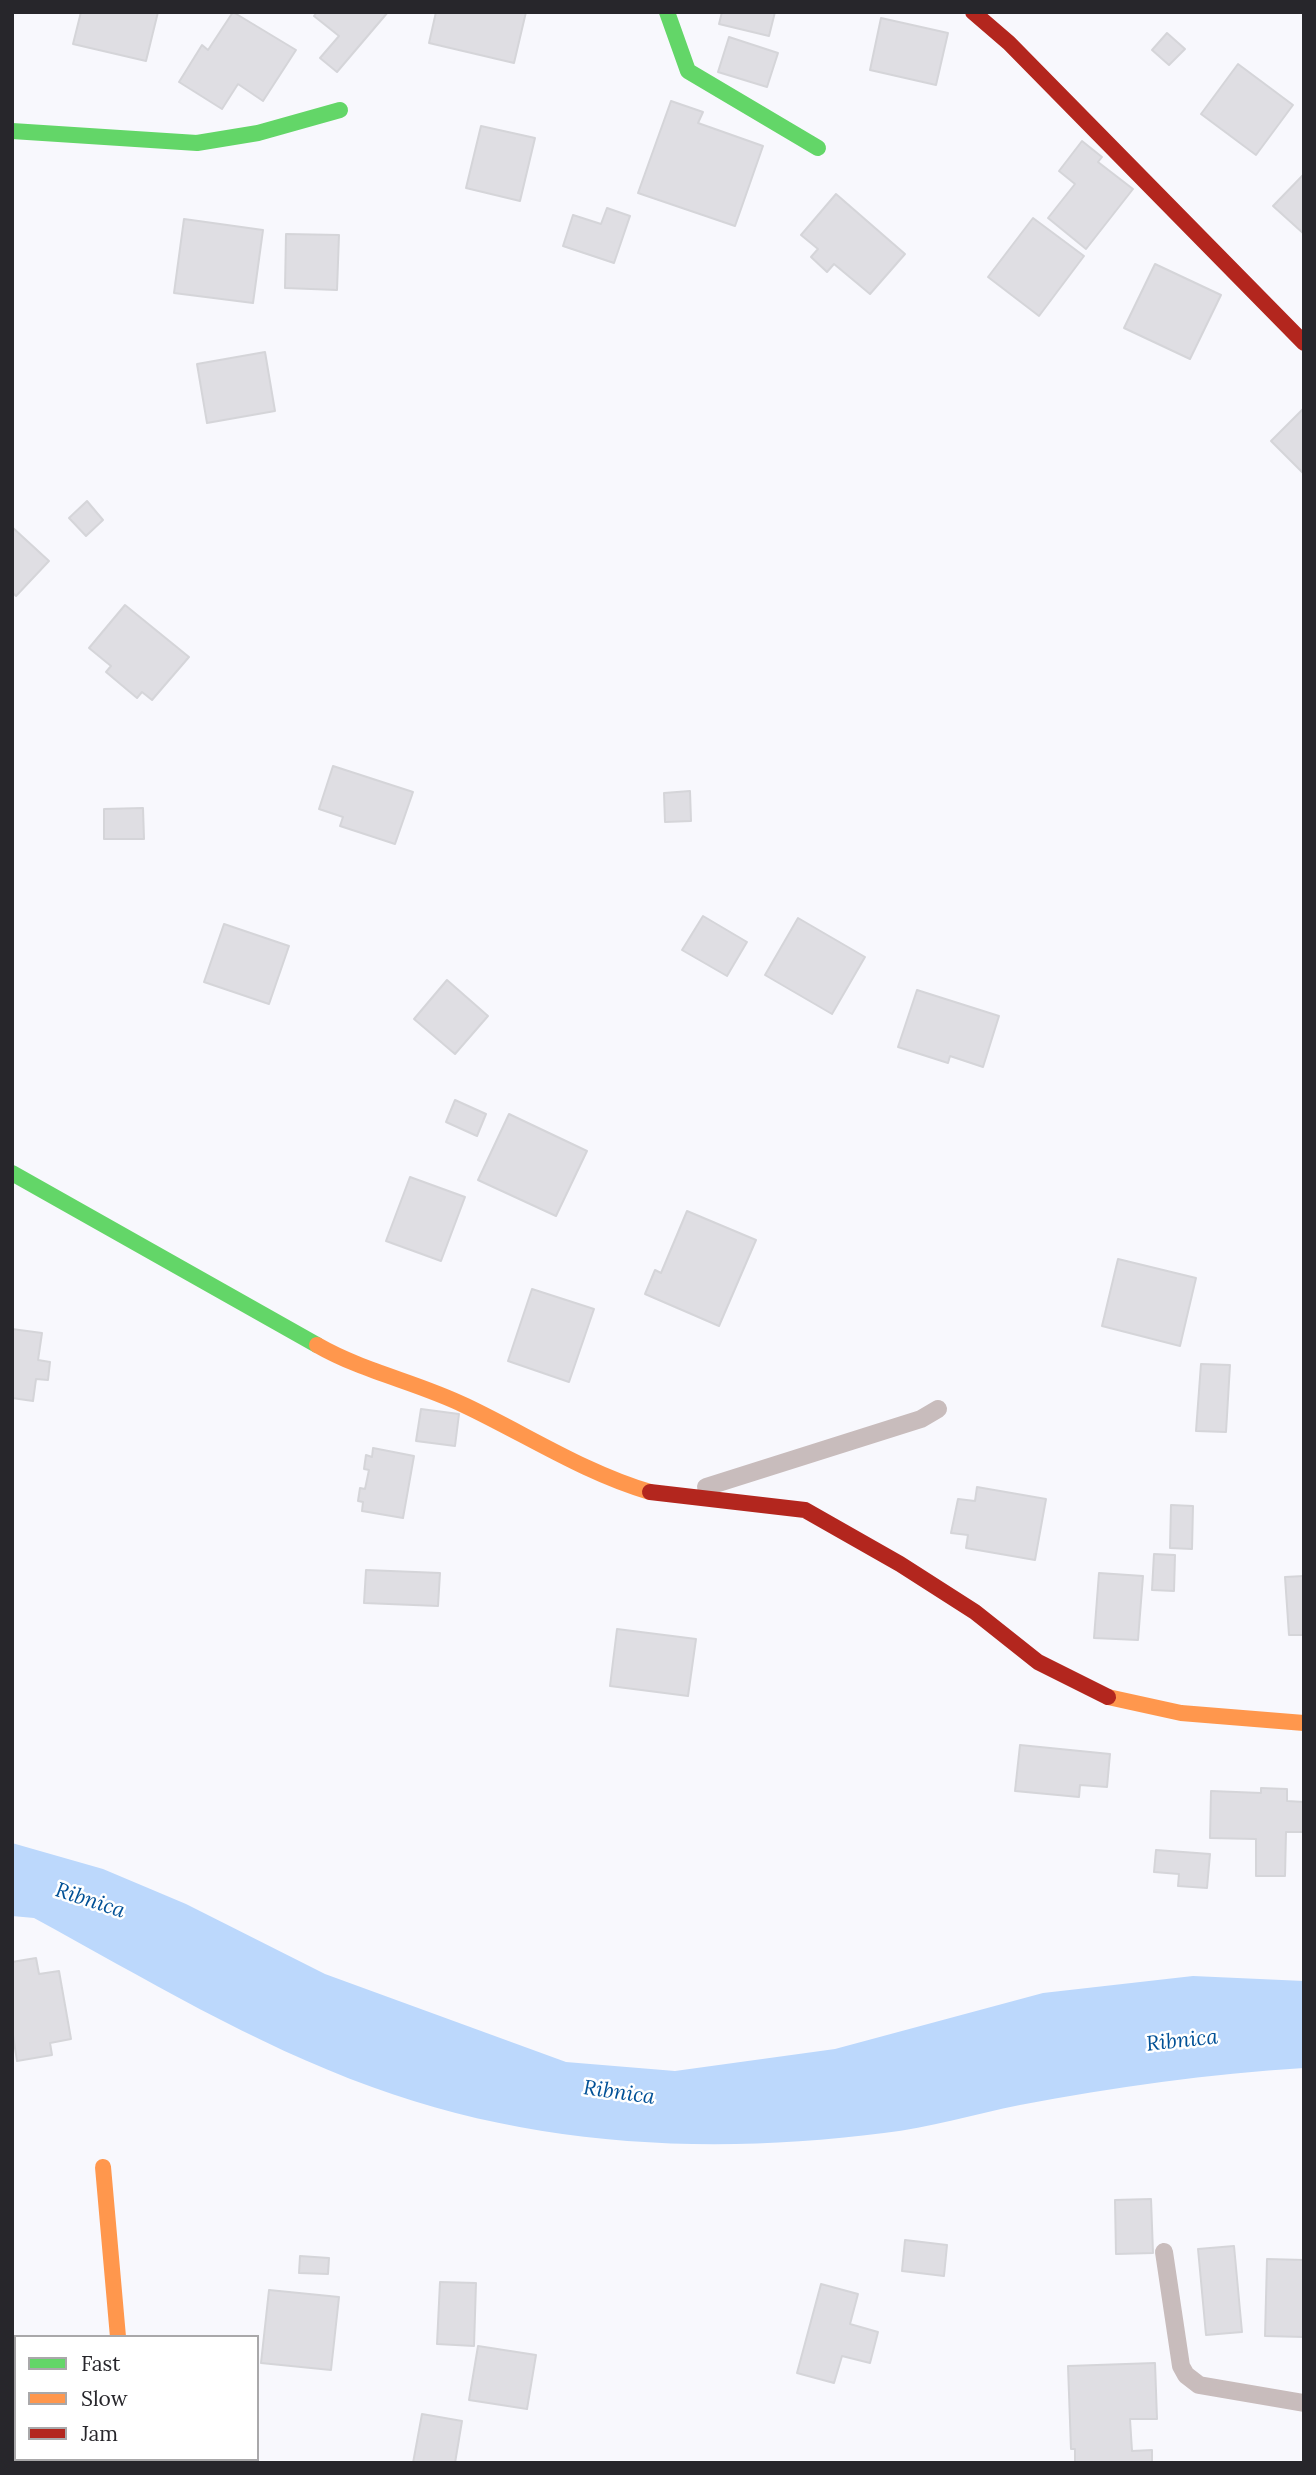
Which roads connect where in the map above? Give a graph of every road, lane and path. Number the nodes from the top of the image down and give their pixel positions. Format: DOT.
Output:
graph roads {
  1 [pos="667,12"];
  2 [pos="973,12"];
  3 [pos="340,110"];
  4 [pos="12,131"];
  5 [pos="818,148"];
  6 [pos="1304,342"];
  7 [pos="12,1173"];
  8 [pos="938,1409"];
  9 [pos="693,1499"];
  10 [pos="1304,1723"];
  11 [pos="103,2167"];
  12 [pos="1164,2252"];
  13 [pos="118,2335"];
  14 [pos="1304,2403"];
  1 -- 5 [label="street"];
  2 -- 6 [label="street"];
  3 -- 4 [label="street"];
  7 -- 9 [label="street"];
  8 -- 9 [label="lane"];
  9 -- 10 [label="street"];
  11 -- 13 [label="street"];
  12 -- 14 [label="lane"];
}
